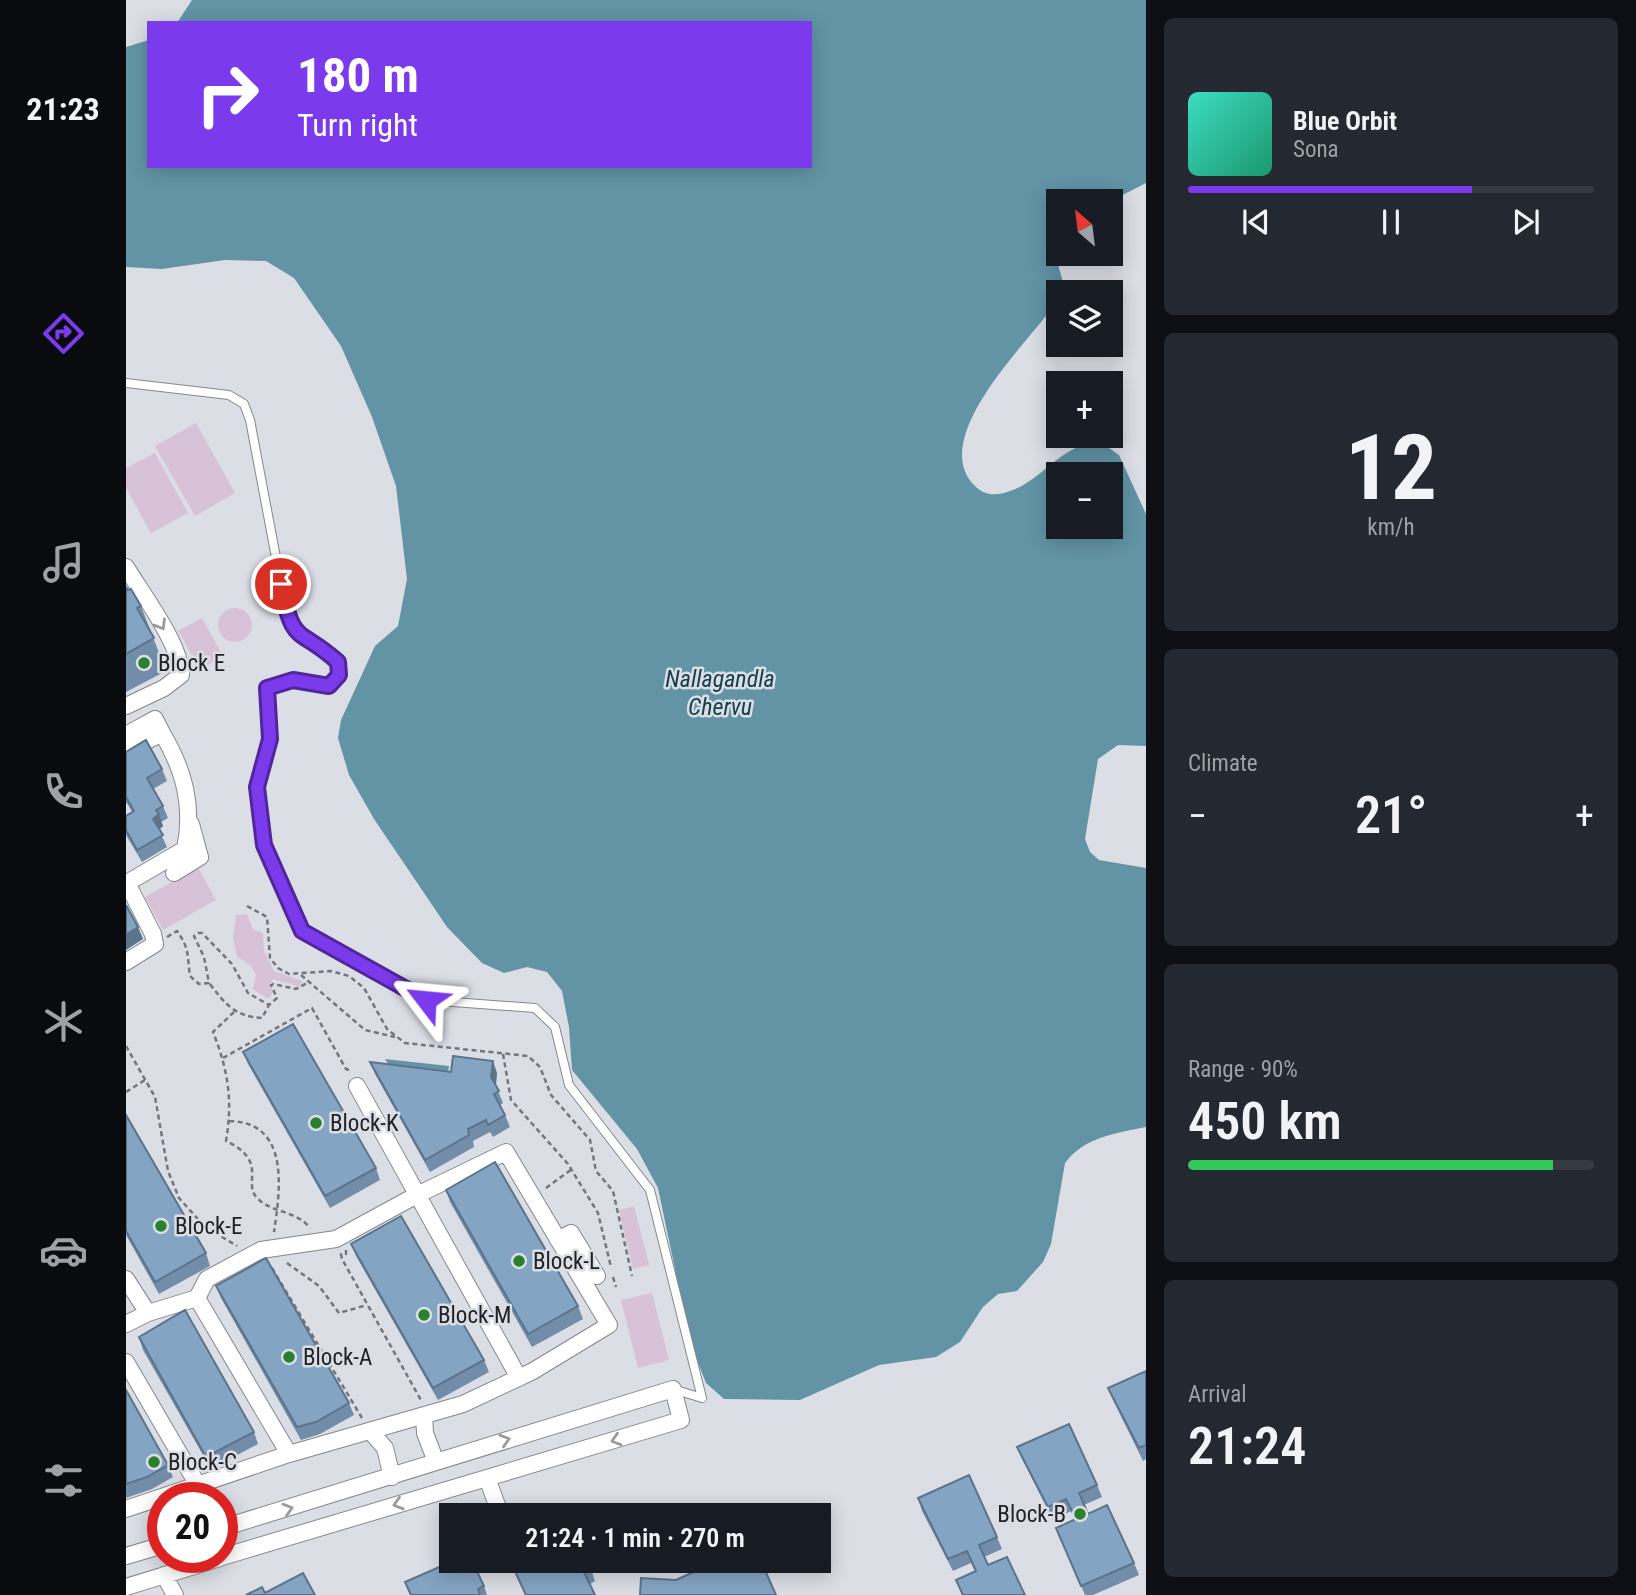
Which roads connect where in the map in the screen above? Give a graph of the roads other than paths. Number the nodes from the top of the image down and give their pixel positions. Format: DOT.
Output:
graph roads {
  1 [pos="126,383"];
  2 [pos="126,567"];
  3 [pos="126,706"];
  4 [pos="162,733"];
  5 [pos="126,735"];
  6 [pos="126,752"];
  7 [pos="190,822"];
  8 [pos="174,873"];
  9 [pos="126,883"];
  10 [pos="126,962"];
  11 [pos="357,1086"];
  12 [pos="415,1196"];
  13 [pos="558,1240"];
  14 [pos="597,1276"];
  15 [pos="126,1279"];
  16 [pos="197,1298"];
  17 [pos="148,1313"];
  18 [pos="126,1324"];
  19 [pos="126,1362"];
  20 [pos="519,1378"];
  21 [pos="673,1389"];
  22 [pos="423,1408"];
  23 [pos="371,1432"];
  24 [pos="289,1454"];
  25 [pos="436,1462"];
  26 [pos="392,1477"];
  27 [pos="487,1478"];
  28 [pos="196,1482"];
  29 [pos="213,1482"];
  30 [pos="147,1503"];
  31 [pos="496,1503"];
  32 [pos="126,1509"];
  33 [pos="238,1523"];
  34 [pos="238,1543"];
  35 [pos="147,1550"];
  36 [pos="242,1551"];
  37 [pos="238,1552"];
  38 [pos="126,1556"];
  39 [pos="170,1573"];
  40 [pos="164,1575"];
  41 [pos="136,1589"];
  42 [pos="175,1595"];
  1 -- 21 [label="lane"];
  2 -- 3 [label="street, one-way"];
  4 -- 5 [label="street"];
  4 -- 6 [label="street"];
  4 -- 7 [label="street"];
  7 -- 8 [label="street"];
  7 -- 9 [label="street"];
  9 -- 10 [label="street"];
  11 -- 12 [label="street"];
  12 -- 13 [label="street"];
  12 -- 16 [label="street"];
  12 -- 20 [label="street"];
  13 -- 14 [label="street"];
  13 -- 20 [label="street"];
  15 -- 17 [label="street"];
  16 -- 17 [label="street"];
  16 -- 24 [label="street"];
  17 -- 18 [label="street"];
  19 -- 28 [label="street"];
  20 -- 22 [label="street"];
  25 -- 21 [label="street, one-way"];
  21 -- 27 [label="street, one-way"];
  22 -- 23 [label="street"];
  22 -- 25 [label="street"];
  23 -- 24 [label="street"];
  23 -- 26 [label="street"];
  24 -- 29 [label="street"];
  25 -- 26 [label="street"];
  33 -- 26 [label="street, one-way"];
  27 -- 31 [label="street"];
  27 -- 36 [label="street, one-way"];
  30 -- 32 [label="street"];
  34 -- 36 [label="street"];
  35 -- 38 [label="street"];
  36 -- 37 [label="street"];
  39 -- 40 [label="street"];
  40 -- 41 [label="street"];
  40 -- 42 [label="street"];
}
